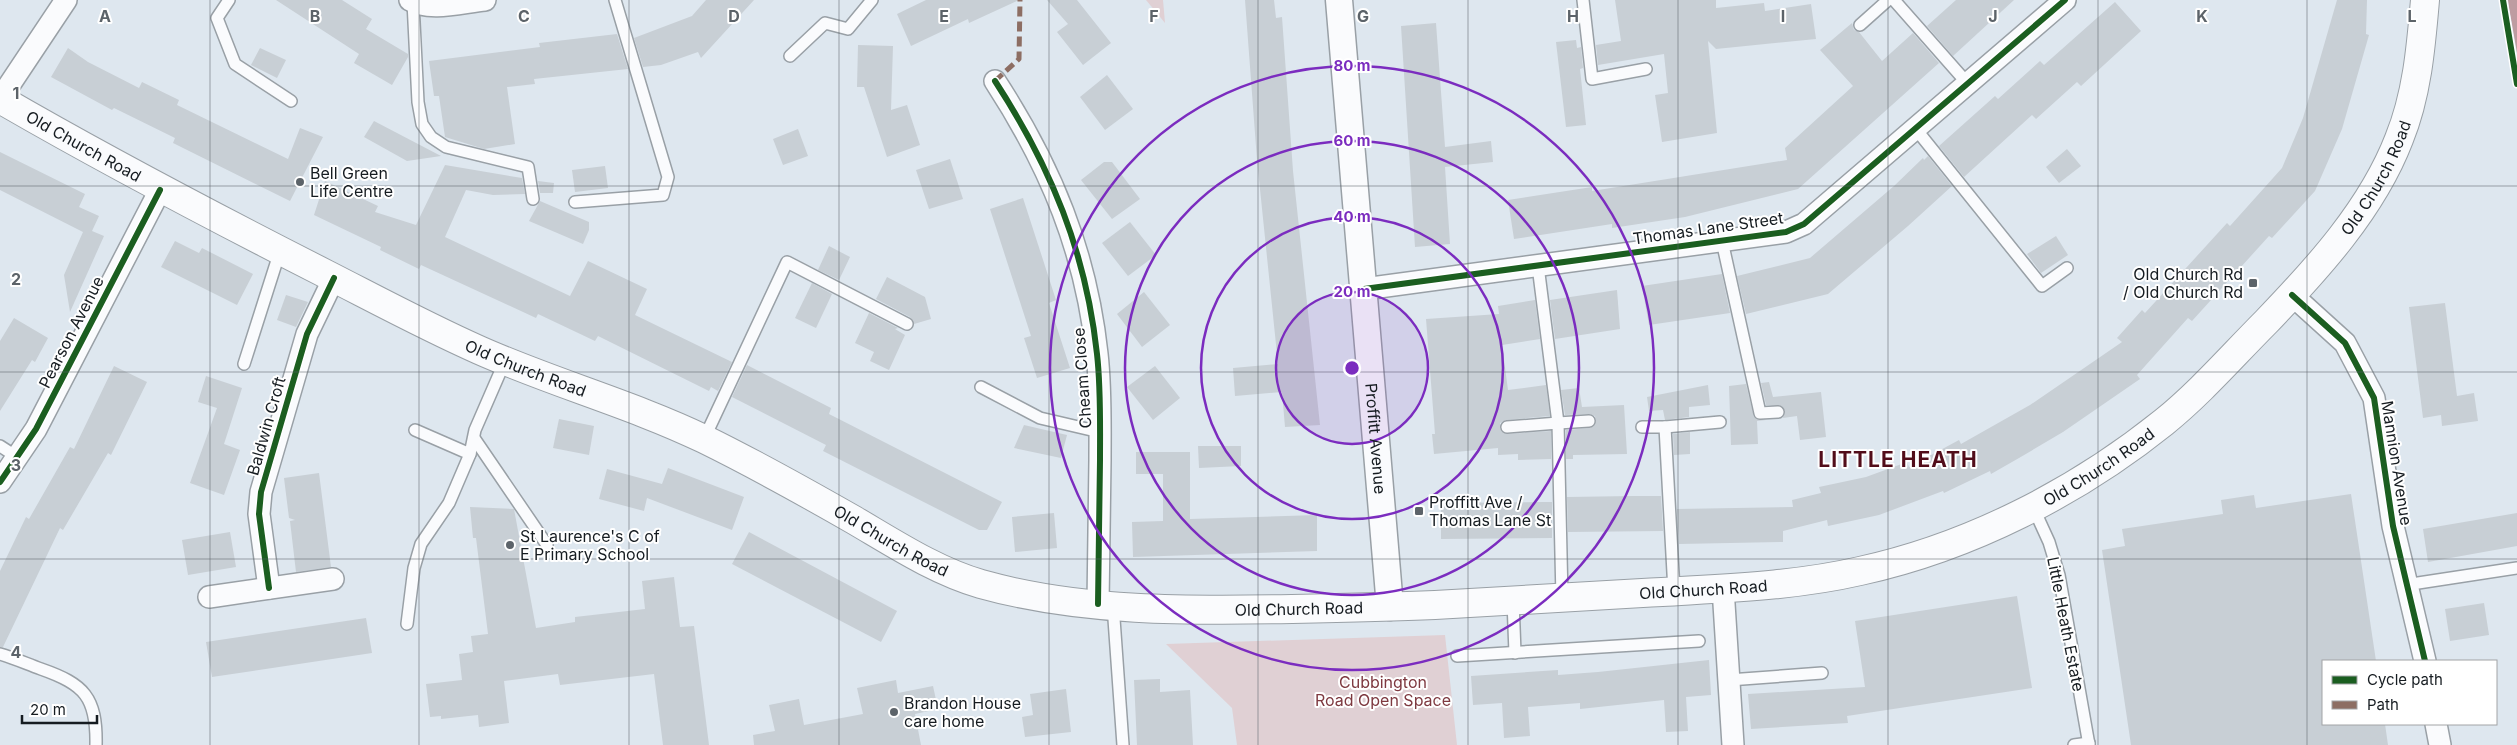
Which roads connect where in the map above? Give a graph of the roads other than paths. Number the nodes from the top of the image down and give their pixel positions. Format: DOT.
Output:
graph roads {
  1 [pos="66,0"];
  2 [pos="228,0"];
  3 [pos="485,0"];
  4 [pos="615,0"];
  5 [pos="872,0"];
  6 [pos="1339,0"];
  7 [pos="1583,0"];
  8 [pos="1888,0"];
  9 [pos="1894,0"];
  10 [pos="2066,0"];
  11 [pos="2425,0"];
  12 [pos="412,1"];
  13 [pos="1860,25"];
  14 [pos="790,56"];
  15 [pos="1646,69"];
  16 [pos="995,81"];
  17 [pos="1968,84"];
  18 [pos="0,99"];
  19 [pos="291,101"];
  20 [pos="1915,128"];
  21 [pos="160,190"];
  22 [pos="533,199"];
  23 [pos="575,202"];
  24 [pos="1722,241"];
  25 [pos="280,251"];
  26 [pos="1538,266"];
  27 [pos="2067,268"];
  28 [pos="334,278"];
  29 [pos="1364,290"];
  30 [pos="2292,295"];
  31 [pos="907,324"];
  32 [pos="505,361"];
  33 [pos="244,364"];
  34 [pos="981,387"];
  35 [pos="1778,412"];
  36 [pos="1589,421"];
  37 [pos="1720,422"];
  38 [pos="1558,423"];
  39 [pos="1507,427"];
  40 [pos="1642,427"];
  41 [pos="1666,427"];
  42 [pos="415,430"];
  43 [pos="1100,432"];
  44 [pos="474,438"];
  45 [pos="704,439"];
  46 [pos="9,451"];
  47 [pos="470,454"];
  48 [pos="0,482"];
  49 [pos="2033,506"];
  50 [pos="547,545"];
  51 [pos="2517,568"];
  52 [pos="332,579"];
  53 [pos="2405,585"];
  54 [pos="269,588"];
  55 [pos="1723,588"];
  56 [pos="1674,591"];
  57 [pos="209,597"];
  58 [pos="1562,598"];
  59 [pos="1513,601"];
  60 [pos="1106,604"];
  61 [pos="1390,607"];
  62 [pos="407,624"];
  63 [pos="1699,641"];
  64 [pos="1515,653"];
  65 [pos="0,654"];
  66 [pos="1457,656"];
  67 [pos="2425,660"];
  68 [pos="1822,673"];
  69 [pos="1729,680"];
  70 [pos="2436,725"];
  71 [pos="2089,744"];
  72 [pos="96,745"];
  73 [pos="1123,745"];
  74 [pos="1733,745"];
  75 [pos="2074,745"];
  76 [pos="2440,745"];
  1 -- 18 [label="street"];
  2 -- 19 [label="lane"];
  3 -- 12 [label="street"];
  4 -- 23 [label="lane"];
  5 -- 14 [label="lane"];
  6 -- 29 [label="street, Proffitt Avenue"];
  7 -- 15 [label="lane"];
  8 -- 13 [label="lane"];
  9 -- 17 [label="lane"];
  10 -- 17 [label="street, Thomas Lane Street"];
  11 -- 30 [label="main road, Old Church Road"];
  12 -- 22 [label="lane"];
  16 -- 43 [label="street, Cheam Close"];
  17 -- 20 [label="street, Thomas Lane Street"];
  18 -- 21 [label="main road, Old Church Road"];
  20 -- 24 [label="street, Thomas Lane Street"];
  20 -- 27 [label="lane"];
  21 -- 25 [label="main road, Old Church Road"];
  21 -- 46 [label="street, Pearson Avenue"];
  24 -- 26 [label="street, Thomas Lane Street"];
  24 -- 35 [label="lane"];
  25 -- 28 [label="main road, Old Church Road"];
  25 -- 33 [label="lane"];
  26 -- 29 [label="street, Thomas Lane Street"];
  26 -- 38 [label="lane"];
  28 -- 32 [label="main road, Old Church Road"];
  28 -- 54 [label="street, Baldwin Croft"];
  29 -- 61 [label="street, Proffitt Avenue"];
  30 -- 49 [label="main road, Old Church Road"];
  30 -- 53 [label="street, Mannion Avenue"];
  31 -- 45 [label="lane"];
  32 -- 44 [label="lane"];
  32 -- 45 [label="main road, Old Church Road"];
  34 -- 43 [label="lane"];
  36 -- 38 [label="lane"];
  37 -- 41 [label="lane"];
  38 -- 39 [label="lane"];
  38 -- 58 [label="lane"];
  40 -- 41 [label="lane"];
  41 -- 56 [label="lane"];
  42 -- 47 [label="lane"];
  43 -- 60 [label="street, Cheam Close"];
  44 -- 47 [label="lane"];
  44 -- 50 [label="lane"];
  45 -- 60 [label="main road, Old Church Road"];
  46 -- 48 [label="street, Pearson Avenue"];
  47 -- 62 [label="lane"];
  49 -- 55 [label="main road, Old Church Road"];
  49 -- 71 [label="lane, Little Heath Estate"];
  51 -- 53 [label="lane"];
  52 -- 54 [label="street"];
  53 -- 67 [label="street, Mannion Avenue"];
  54 -- 57 [label="street"];
  55 -- 56 [label="main road, Old Church Road"];
  55 -- 69 [label="street"];
  56 -- 58 [label="main road, Old Church Road"];
  58 -- 59 [label="main road, Old Church Road"];
  59 -- 61 [label="main road, Old Church Road"];
  59 -- 64 [label="lane"];
  60 -- 61 [label="main road, Old Church Road"];
  60 -- 73 [label="lane"];
  63 -- 64 [label="lane"];
  64 -- 66 [label="lane"];
  65 -- 72 [label="lane"];
  68 -- 69 [label="lane"];
  69 -- 74 [label="street"];
  70 -- 76 [label="street"];
  71 -- 75 [label="lane"];
}
